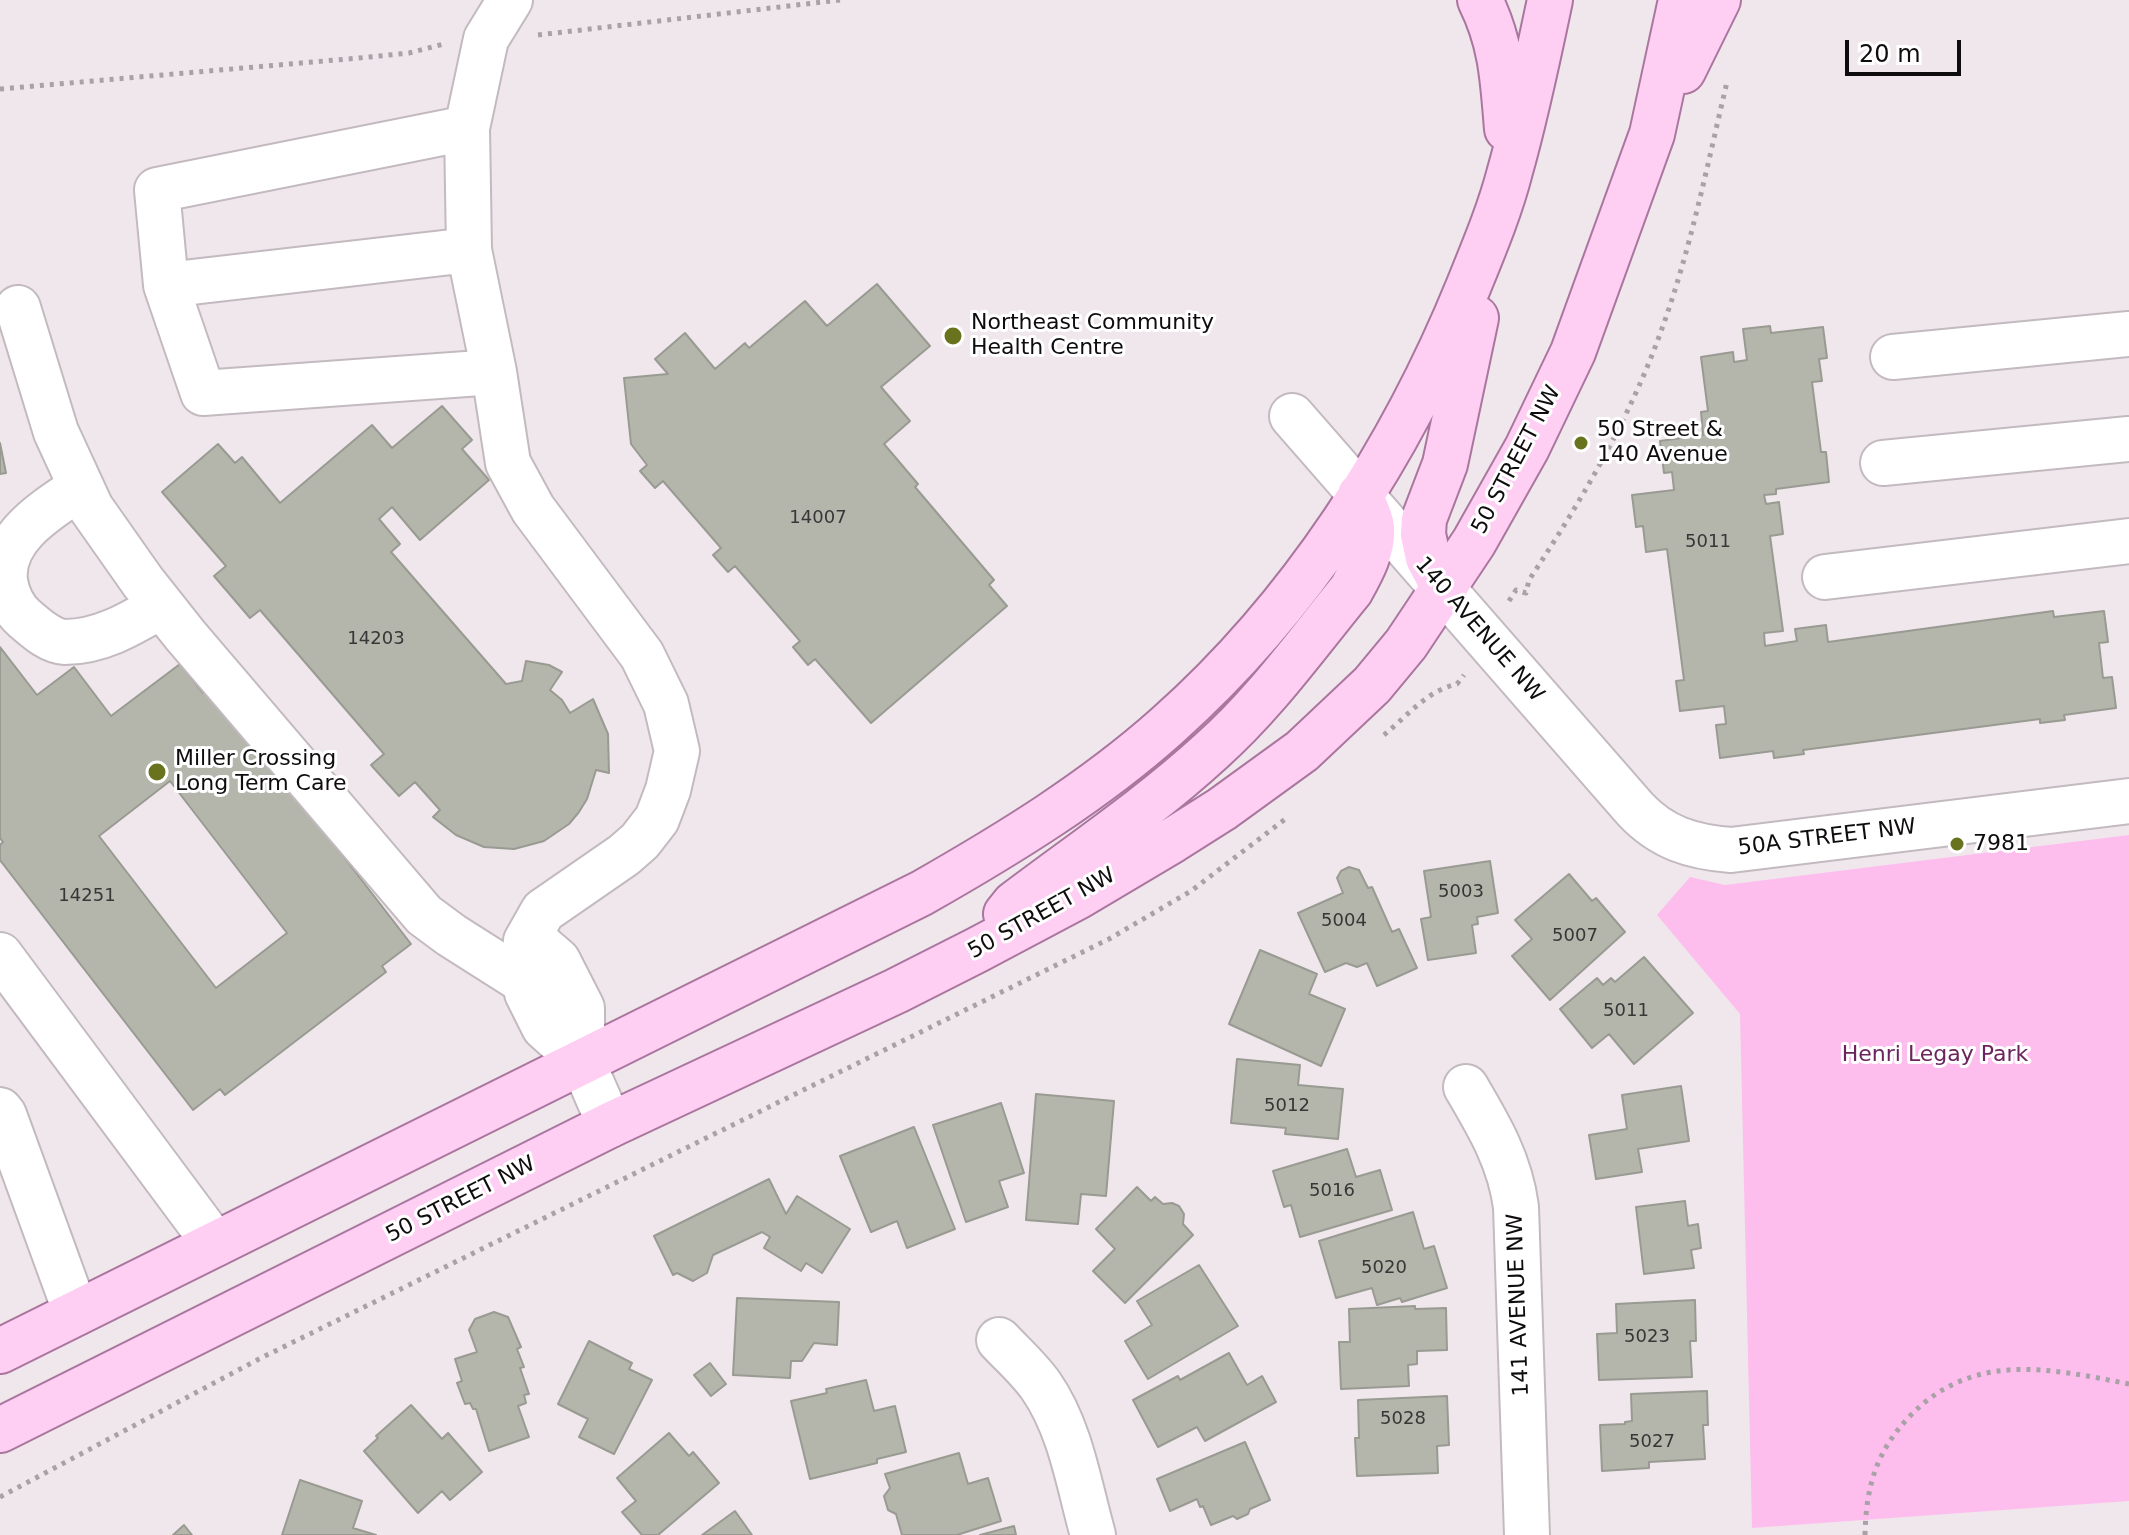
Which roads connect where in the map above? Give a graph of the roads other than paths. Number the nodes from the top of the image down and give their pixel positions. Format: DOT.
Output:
graph roads {
  1 [pos="1480,0"];
  2 [pos="1550,0"];
  3 [pos="1681,0"];
  4 [pos="1718,0"];
  5 [pos="517,18"];
  6 [pos="467,128"];
  7 [pos="1652,134"];
  8 [pos="1505,187"];
  9 [pos="469,250"];
  10 [pos="166,285"];
  11 [pos="18,308"];
  12 [pos="2129,334"];
  13 [pos="1893,357"];
  14 [pos="494,372"];
  15 [pos="1292,416"];
  16 [pos="2129,439"];
  17 [pos="1883,463"];
  18 [pos="81,487"];
  19 [pos="1360,495"];
  20 [pos="2129,541"];
  21 [pos="1825,577"];
  22 [pos="1445,590"];
  23 [pos="161,606"];
  24 [pos="2129,801"];
  25 [pos="1670,838"];
  26 [pos="977,950"];
  27 [pos="0,955"];
  28 [pos="525,961"];
  29 [pos="582,1061"];
  30 [pos="1466,1087"];
  31 [pos="1,1115"];
  32 [pos="610,1125"];
  33 [pos="215,1244"];
  34 [pos="76,1313"];
  35 [pos="999,1340"];
  36 [pos="0,1351"];
  37 [pos="0,1430"];
  38 [pos="1093,1535"];
  39 [pos="1527,1535"];
  1 -- 8 [label="main road"];
  2 -- 8 [label="main road"];
  3 -- 7 [label="main road, 50 STREET NW"];
  4 -- 7 [label="main road"];
  5 -- 6 [label="street"];
  6 -- 9 [label="street"];
  6 -- 10 [label="street"];
  7 -- 22 [label="main road, 50 STREET NW"];
  8 -- 19 [label="main road"];
  8 -- 22 [label="main road"];
  9 -- 10 [label="street"];
  9 -- 14 [label="street"];
  10 -- 14 [label="street"];
  11 -- 18 [label="street"];
  12 -- 13 [label="street"];
  14 -- 28 [label="street"];
  15 -- 19 [label="street, 140 AVENUE NW"];
  16 -- 17 [label="street"];
  18 -- 23 [label="street"];
  18 -- 23 [label="street"];
  19 -- 22 [label="street, 140 AVENUE NW"];
  19 -- 26 [label="main road"];
  19 -- 29 [label="main road"];
  20 -- 21 [label="street"];
  22 -- 25 [label="street, 140 AVENUE NW"];
  22 -- 26 [label="main road, 50 STREET NW"];
  23 -- 28 [label="street"];
  24 -- 25 [label="street, 50A STREET NW"];
  26 -- 32 [label="main road, 50 STREET NW"];
  27 -- 33 [label="street"];
  28 -- 29 [label="street"];
  29 -- 32 [label="street"];
  29 -- 33 [label="main road"];
  30 -- 39 [label="street, 141 AVENUE NW"];
  31 -- 34 [label="street"];
  32 -- 37 [label="main road, 50 STREET NW"];
  33 -- 34 [label="main road"];
  34 -- 36 [label="main road"];
  35 -- 38 [label="street"];
}
